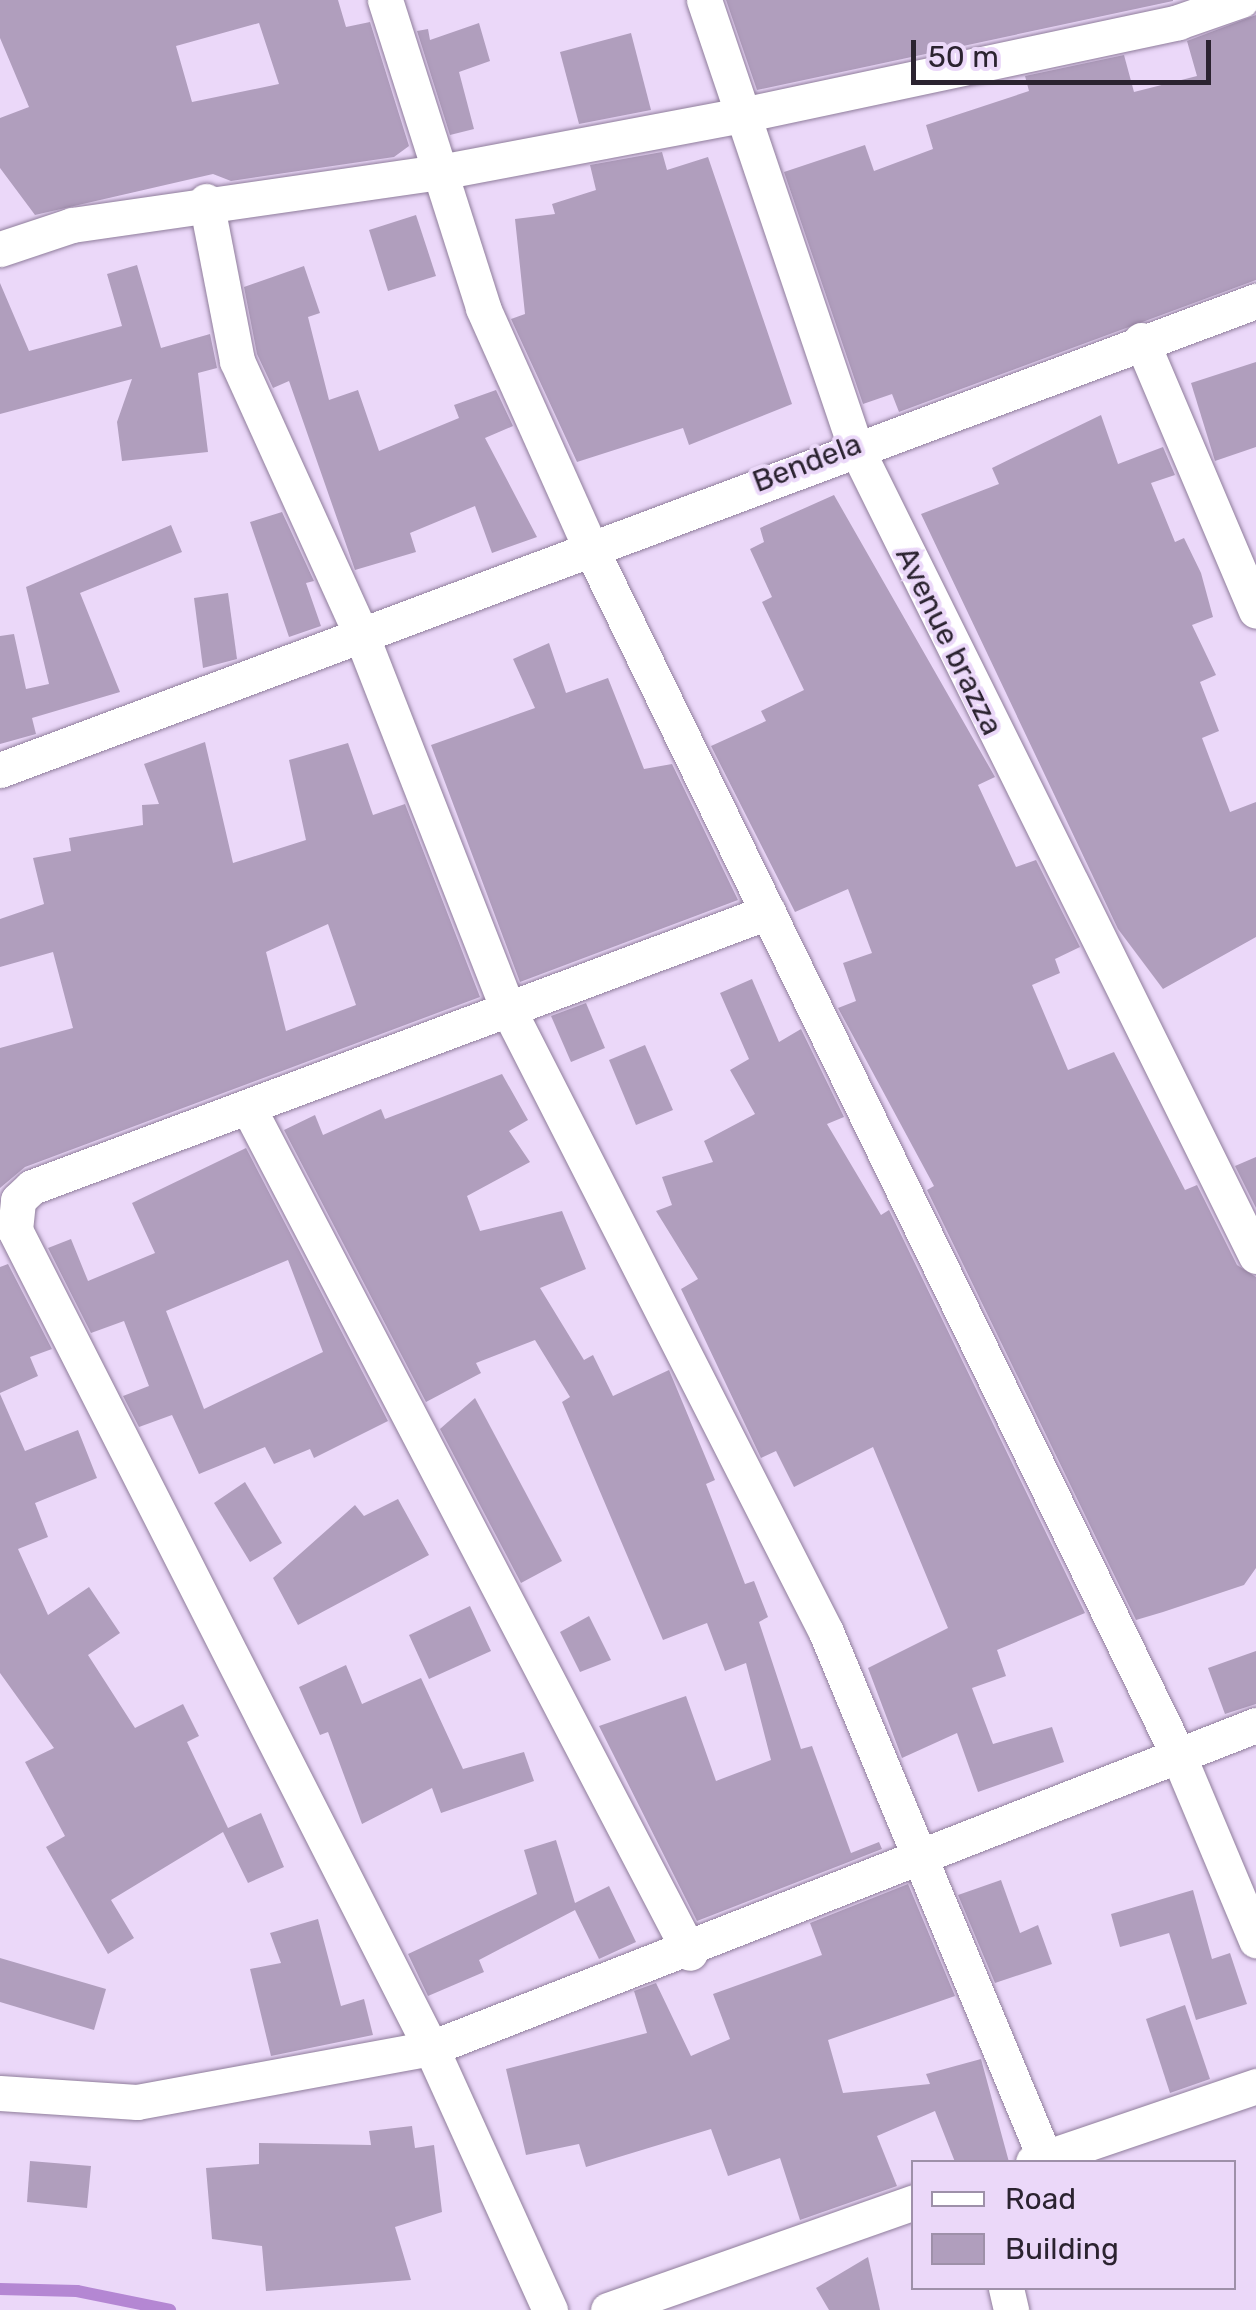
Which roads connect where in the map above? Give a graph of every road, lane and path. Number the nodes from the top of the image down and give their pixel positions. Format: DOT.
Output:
graph roads {
  1 [pos="385,0"];
  2 [pos="704,0"];
  3 [pos="1241,0"];
  4 [pos="742,115"];
  5 [pos="440,172"];
  6 [pos="206,201"];
  7 [pos="0,249"];
  8 [pos="1256,300"];
  9 [pos="1142,340"];
  10 [pos="854,444"];
  11 [pos="590,547"];
  12 [pos="1256,611"];
  13 [pos="360,632"];
  14 [pos="0,770"];
  15 [pos="768,912"];
  16 [pos="506,1005"];
  17 [pos="249,1110"];
  18 [pos="1256,1256"];
  19 [pos="1256,1725"];
  20 [pos="1179,1757"];
  21 [pos="928,1860"];
  22 [pos="1256,1940"];
  23 [pos="690,1953"];
  24 [pos="431,2048"];
  25 [pos="1256,2086"];
  26 [pos="0,2094"];
  27 [pos="1039,2160"];
  28 [pos="911,2203"];
  29 [pos="550,2310"];
  30 [pos="608,2310"];
  1 -- 5 [label="street"];
  2 -- 4 [label="street, Avenue brazza"];
  3 -- 4 [label="street"];
  4 -- 5 [label="street"];
  4 -- 10 [label="street, Avenue brazza"];
  5 -- 6 [label="street"];
  5 -- 11 [label="street"];
  6 -- 7 [label="street"];
  6 -- 13 [label="street"];
  8 -- 9 [label="street, Bendela"];
  9 -- 10 [label="street, Bendela"];
  9 -- 12 [label="street"];
  10 -- 11 [label="street, Bendela"];
  10 -- 18 [label="street, Avenue brazza"];
  11 -- 13 [label="street, Bendela"];
  11 -- 15 [label="street"];
  13 -- 14 [label="street, Bendela"];
  13 -- 16 [label="street"];
  15 -- 16 [label="street"];
  15 -- 20 [label="street"];
  16 -- 17 [label="street"];
  16 -- 21 [label="street"];
  17 -- 23 [label="street"];
  17 -- 24 [label="street"];
  19 -- 20 [label="street"];
  20 -- 21 [label="street"];
  20 -- 22 [label="street"];
  21 -- 23 [label="street"];
  21 -- 27 [label="street"];
  23 -- 24 [label="street"];
  24 -- 26 [label="street"];
  24 -- 29 [label="street"];
  25 -- 27 [label="street"];
  28 -- 30 [label="street"];
}
